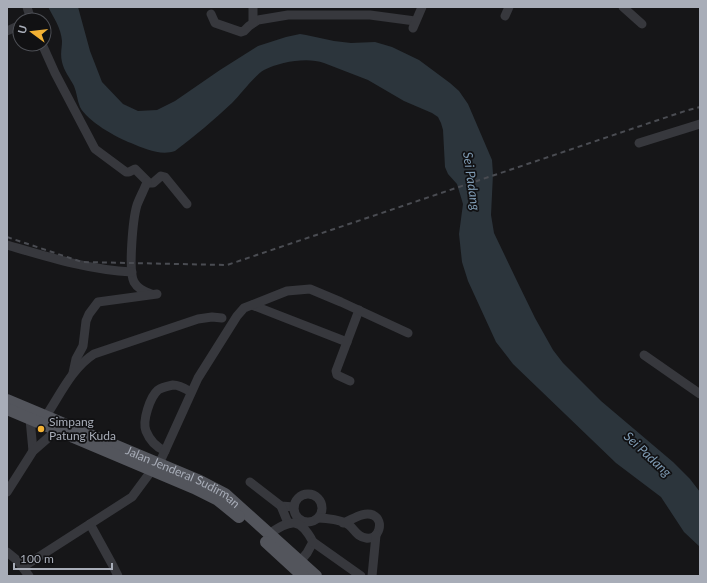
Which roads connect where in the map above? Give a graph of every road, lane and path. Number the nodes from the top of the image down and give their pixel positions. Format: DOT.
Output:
graph roads {
  1 [pos="253,7"];
  2 [pos="422,7"];
  3 [pos="623,7"];
  4 [pos="372,11"];
  5 [pos="211,14"];
  6 [pos="253,22"];
  7 [pos="642,24"];
  8 [pos="46,52"];
  9 [pos="700,124"];
  10 [pos="640,143"];
  11 [pos="147,182"];
  12 [pos="187,204"];
  13 [pos="7,245"];
  14 [pos="132,272"];
  15 [pos="252,305"];
  16 [pos="359,310"];
  17 [pos="222,318"];
  18 [pos="408,333"];
  19 [pos="347,342"];
  20 [pos="644,354"];
  21 [pos="73,375"];
  22 [pos="350,381"];
  23 [pos="191,392"];
  24 [pos="700,394"];
  25 [pos="7,400"];
  26 [pos="7,409"];
  27 [pos="31,415"];
  28 [pos="46,416"];
  29 [pos="59,426"];
  30 [pos="33,451"];
  31 [pos="164,452"];
  32 [pos="155,467"];
  33 [pos="250,482"];
  34 [pos="7,492"];
  35 [pos="281,506"];
  36 [pos="294,507"];
  37 [pos="318,518"];
  38 [pos="288,523"];
  39 [pos="304,523"];
  40 [pos="343,523"];
  41 [pos="90,524"];
  42 [pos="269,534"];
  43 [pos="376,535"];
  44 [pos="313,542"];
  45 [pos="7,552"];
  46 [pos="23,567"];
  47 [pos="299,568"];
  48 [pos="29,576"];
  49 [pos="118,576"];
  50 [pos="316,576"];
  51 [pos="361,576"];
  52 [pos="372,576"];
  1 -- 6 [label="street"];
  2 -- 4 [label="street"];
  3 -- 7 [label="street"];
  4 -- 6 [label="street"];
  5 -- 6 [label="street"];
  8 -- 11 [label="street"];
  9 -- 10 [label="street"];
  11 -- 12 [label="street"];
  11 -- 14 [label="street"];
  13 -- 14 [label="street"];
  14 -- 21 [label="street"];
  15 -- 16 [label="street"];
  15 -- 19 [label="street"];
  15 -- 23 [label="street"];
  16 -- 18 [label="street"];
  16 -- 19 [label="street"];
  17 -- 21 [label="street"];
  19 -- 22 [label="street"];
  20 -- 24 [label="street"];
  21 -- 28 [label="street"];
  23 -- 31 [label="street"];
  23 -- 31 [label="street"];
  25 -- 27 [label="main road, Jalan Jenderal Sudirman"];
  26 -- 27 [label="main road, Jalan Jenderal Sudirman"];
  27 -- 28 [label="main road, Jalan Jenderal Sudirman"];
  27 -- 29 [label="main road, Jalan Jenderal Sudirman"];
  27 -- 30 [label="street"];
  28 -- 29 [label="main road, Jalan Jenderal Sudirman"];
  29 -- 30 [label="street"];
  29 -- 32 [label="main road, Jalan Jenderal Sudirman"];
  30 -- 34 [label="street"];
  31 -- 32 [label="street"];
  32 -- 41 [label="street"];
  32 -- 42 [label="main road, Jalan Jenderal Sudirman"];
  32 -- 47 [label="main road, Jalan Jenderal Sudirman"];
  33 -- 35 [label="street"];
  35 -- 36 [label="street"];
  35 -- 38 [label="street"];
  36 -- 37 [label="street"];
  36 -- 39 [label="street"];
  37 -- 39 [label="street"];
  37 -- 40 [label="street"];
  38 -- 39 [label="street"];
  38 -- 42 [label="street"];
  39 -- 44 [label="street"];
  40 -- 43 [label="street"];
  40 -- 43 [label="street"];
  41 -- 46 [label="street"];
  41 -- 49 [label="street"];
  42 -- 47 [label="main road, Jalan Jenderal Sudirman"];
  43 -- 52 [label="street"];
  44 -- 47 [label="street"];
  44 -- 51 [label="street"];
  45 -- 46 [label="street"];
  46 -- 48 [label="street"];
  47 -- 50 [label="main road, Jalan Jenderal Sudirman"];
}
